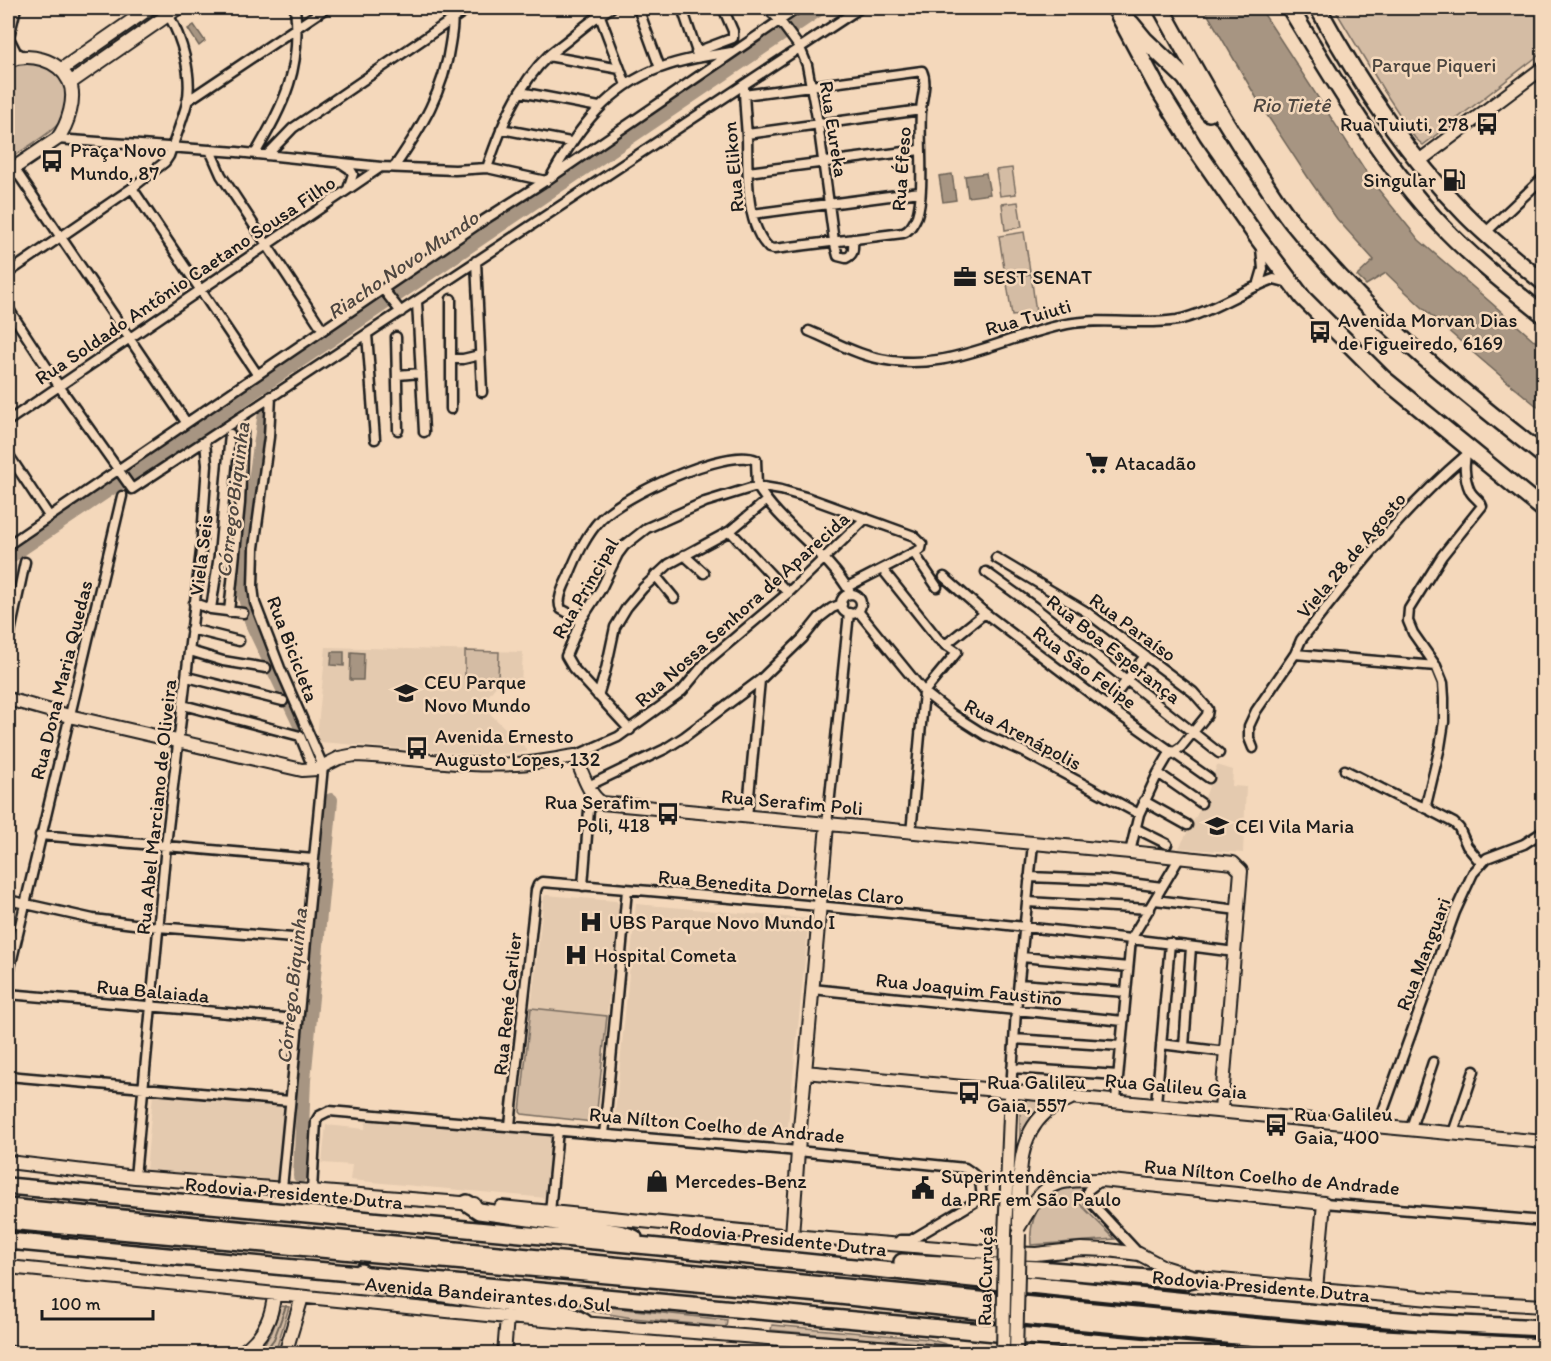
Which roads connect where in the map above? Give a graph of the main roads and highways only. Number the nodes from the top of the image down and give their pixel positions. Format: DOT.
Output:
graph roads {
  1 [pos="150,8"];
  2 [pos="1115,8"];
  3 [pos="1121,8"];
  4 [pos="1161,8"];
  5 [pos="1290,8"];
  6 [pos="1318,8"];
  7 [pos="173,11"];
  8 [pos="8,61"];
  9 [pos="1544,67"];
  10 [pos="62,69"];
  11 [pos="70,83"];
  12 [pos="1240,147"];
  13 [pos="1419,161"];
  14 [pos="11,170"];
  15 [pos="1544,283"];
  16 [pos="1544,315"];
  17 [pos="1544,456"];
  18 [pos="1544,510"];
  19 [pos="8,699"];
  20 [pos="827,825"];
  21 [pos="805,1072"];
  22 [pos="1011,1091"];
  23 [pos="1074,1096"];
  24 [pos="1221,1110"];
  25 [pos="1544,1142"];
  26 [pos="8,1162"];
  27 [pos="8,1186"];
  28 [pos="467,1203"];
  29 [pos="8,1207"];
  30 [pos="8,1221"];
  31 [pos="1019,1231"];
  32 [pos="792,1236"];
  33 [pos="8,1241"];
  34 [pos="659,1247"];
  35 [pos="8,1267"];
  36 [pos="854,1268"];
  37 [pos="362,1272"];
  38 [pos="1198,1278"];
  39 [pos="1316,1289"];
  40 [pos="274,1295"];
  41 [pos="302,1297"];
  42 [pos="1544,1306"];
  43 [pos="507,1317"];
  44 [pos="584,1322"];
  45 [pos="1544,1328"];
  46 [pos="1036,1338"];
  47 [pos="841,1343"];
  48 [pos="864,1344"];
  49 [pos="1544,1347"];
  50 [pos="239,1353"];
  51 [pos="285,1353"];
  52 [pos="504,1353"];
  53 [pos="830,1353"];
  54 [pos="886,1353"];
  55 [pos="965,1353"];
  56 [pos="1003,1353"];
  57 [pos="1016,1353"];
  58 [pos="1134,1353"];
  59 [pos="1223,1353"];
  60 [pos="1442,1353"];
  1 -- 10 [label="main road"];
  2 -- 18 [label="highway"];
  3 -- 12 [label="highway"];
  4 -- 12 [label="highway"];
  5 -- 16 [label="highway"];
  6 -- 13 [label="highway"];
  7 -- 11 [label="main road"];
  8 -- 10 [label="main road"];
  9 -- 13 [label="main road"];
  10 -- 11 [label="main road"];
  11 -- 14 [label="main road"];
  12 -- 17 [label="highway"];
  13 -- 15 [label="highway"];
  19 -- 20 [label="main road, Rua Serafim Poli"];
  20 -- 21 [label="main road"];
  20 -- 24 [label="main road, Rua Serafim Poli"];
  21 -- 22 [label="main road, Rua Galileu Gaia"];
  21 -- 32 [label="main road"];
  22 -- 23 [label="main road, Rua Galileu Gaia"];
  22 -- 56 [label="main road, Rua Curuçá, bridge"];
  23 -- 24 [label="main road, Rua Galileu Gaia"];
  23 -- 31 [label="main road, Rua Curuçá"];
  24 -- 25 [label="main road, Rua Galileu Gaia"];
  26 -- 28 [label="main road"];
  27 -- 34 [label="highway, Rodovia Presidente Dutra"];
  28 -- 32 [label="main road"];
  28 -- 34 [label="highway"];
  29 -- 49 [label="highway, Rodovia Presidente Dutra"];
  30 -- 60 [label="highway"];
  31 -- 39 [label="main road, Rua Nílton Coelho de Andrade"];
  31 -- 57 [label="main road, Rua Curuçá, bridge"];
  32 -- 38 [label="main road"];
  33 -- 37 [label="highway"];
  34 -- 36 [label="highway, Rodovia Presidente Dutra"];
  35 -- 40 [label="main road, Avenida Bandeirantes do Sul"];
  36 -- 38 [label="highway"];
  36 -- 45 [label="highway, Rodovia Presidente Dutra"];
  37 -- 44 [label="highway"];
  37 -- 46 [label="highway"];
  38 -- 39 [label="main road"];
  39 -- 42 [label="main road"];
  40 -- 41 [label="main road, Avenida Bandeirantes do Sul"];
  40 -- 50 [label="main road"];
  41 -- 43 [label="main road, Avenida Bandeirantes do Sul"];
  41 -- 51 [label="main road"];
  43 -- 44 [label="main road, Avenida Bandeirantes do Sul"];
  43 -- 52 [label="main road"];
  44 -- 47 [label="main road, Avenida Bandeirantes do Sul"];
  46 -- 58 [label="highway"];
  46 -- 59 [label="highway"];
  47 -- 48 [label="main road, Avenida Bandeirantes do Sul"];
  47 -- 53 [label="main road"];
  48 -- 54 [label="main road"];
  48 -- 55 [label="main road, Avenida Bandeirantes do Sul"];
}
